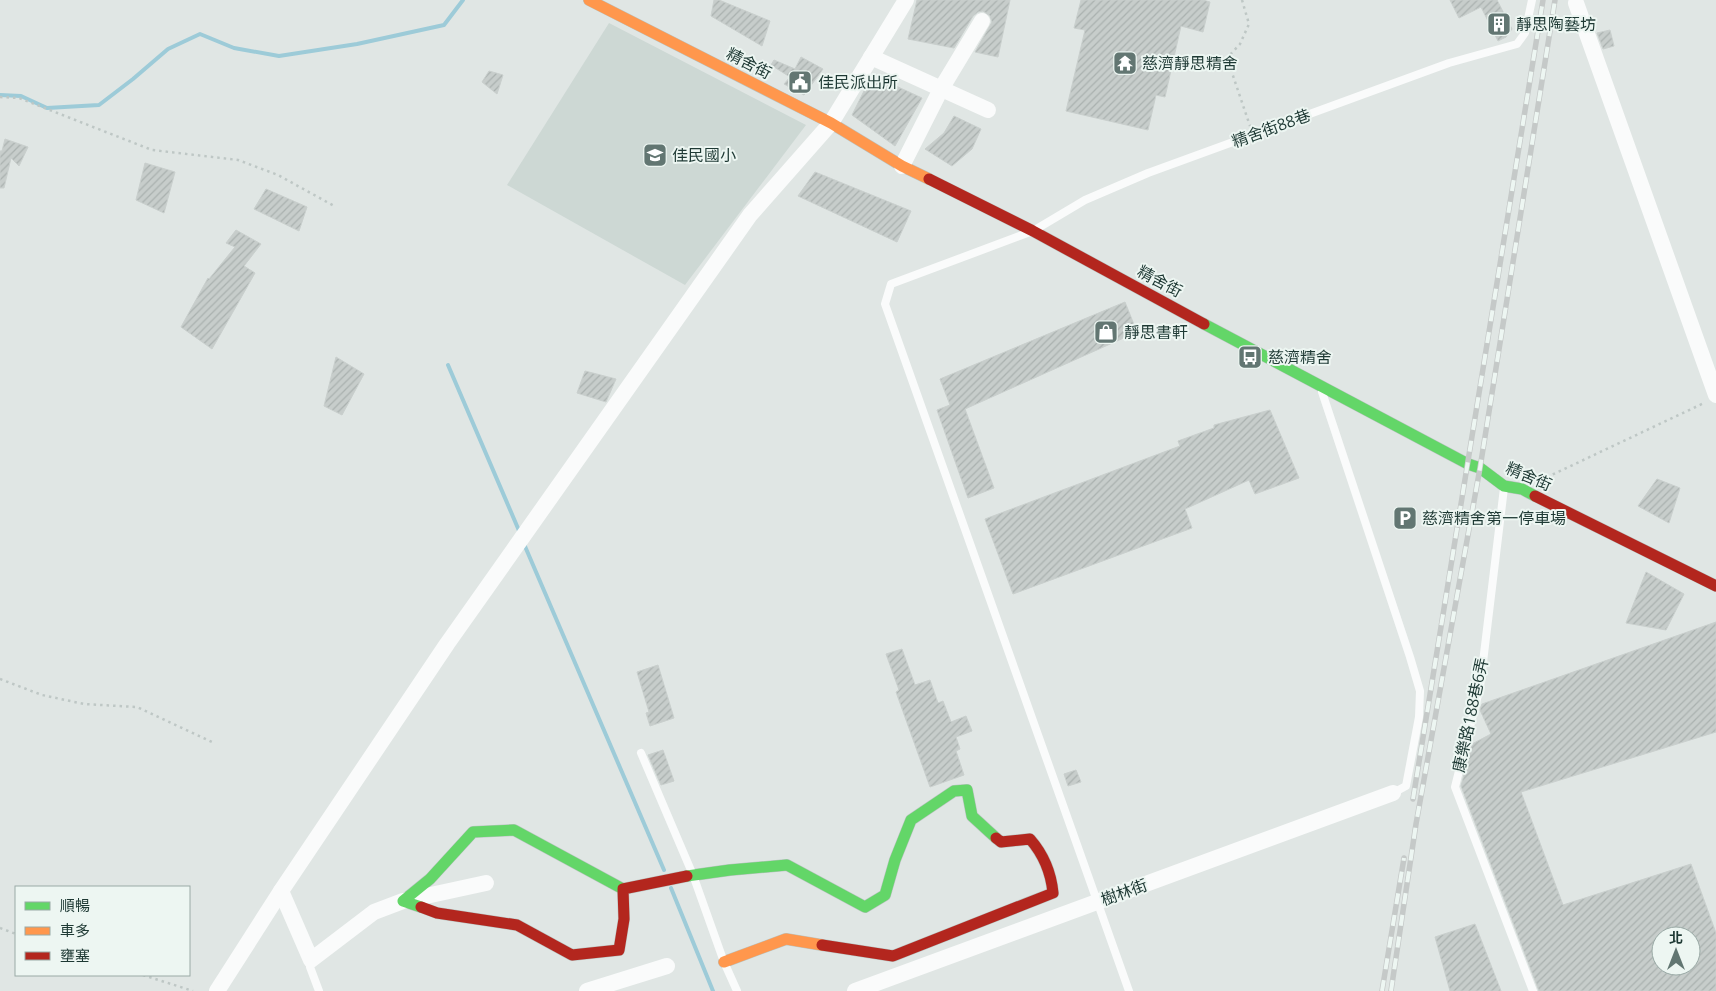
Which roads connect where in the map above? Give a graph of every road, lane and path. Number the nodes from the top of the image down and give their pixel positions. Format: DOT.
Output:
graph roads {
  1 [pos="589,0"];
  2 [pos="906,0"];
  3 [pos="1242,0"];
  4 [pos="1532,0"];
  5 [pos="1576,3"];
  6 [pos="982,21"];
  7 [pos="871,57"];
  8 [pos="941,89"];
  9 [pos="0,97"];
  10 [pos="988,110"];
  11 [pos="831,123"];
  12 [pos="1253,135"];
  13 [pos="902,166"];
  14 [pos="336,206"];
  15 [pos="1033,231"];
  16 [pos="1320,386"];
  17 [pos="1712,398"];
  18 [pos="1504,486"];
  19 [pos="1522,489"];
  20 [pos="1716,586"];
  21 [pos="0,679"];
  22 [pos="212,742"];
  23 [pos="641,752"];
  24 [pos="1393,793"];
  25 [pos="693,875"];
  26 [pos="486,883"];
  27 [pos="623,889"];
  28 [pos="281,891"];
  29 [pos="403,901"];
  30 [pos="1097,902"];
  31 [pos="0,928"];
  32 [pos="15,934"];
  33 [pos="311,960"];
  34 [pos="724,962"];
  35 [pos="667,966"];
  36 [pos="146,976"];
  37 [pos="193,991"];
  38 [pos="217,991"];
  39 [pos="319,991"];
  40 [pos="587,991"];
  41 [pos="738,991"];
  42 [pos="855,991"];
  43 [pos="1129,991"];
  44 [pos="1533,991"];
  1 -- 11 [label="street, 精舍街"];
  2 -- 7 [label="street"];
  3 -- 12 [label="path"];
  4 -- 12 [label="lane, 精舍街88巷"];
  5 -- 17 [label="street"];
  6 -- 8 [label="street"];
  7 -- 8 [label="street"];
  7 -- 11 [label="street"];
  8 -- 10 [label="street"];
  8 -- 13 [label="street"];
  9 -- 14 [label="path"];
  11 -- 13 [label="street, 精舍街"];
  11 -- 28 [label="street"];
  12 -- 15 [label="lane, 精舍街88巷"];
  13 -- 15 [label="street, 精舍街"];
  15 -- 16 [label="street, 精舍街"];
  15 -- 30 [label="lane, 精舍街88巷"];
  16 -- 18 [label="street, 精舍街"];
  16 -- 24 [label="lane"];
  17 -- 19 [label="path"];
  18 -- 19 [label="street, 精舍街"];
  18 -- 44 [label="lane, 康樂路188巷6弄"];
  19 -- 20 [label="street, 精舍街"];
  21 -- 22 [label="path"];
  23 -- 25 [label="lane"];
  24 -- 30 [label="street, 樹林街"];
  25 -- 27 [label="street"];
  25 -- 34 [label="lane"];
  25 -- 34 [label="street"];
  26 -- 29 [label="street"];
  27 -- 29 [label="street"];
  27 -- 29 [label="street"];
  28 -- 33 [label="street"];
  28 -- 38 [label="street"];
  29 -- 33 [label="street"];
  30 -- 42 [label="street, 樹林街"];
  30 -- 43 [label="lane"];
  31 -- 32 [label="path"];
  33 -- 39 [label="lane"];
  34 -- 41 [label="lane"];
  35 -- 40 [label="street"];
  36 -- 37 [label="path"];
}
